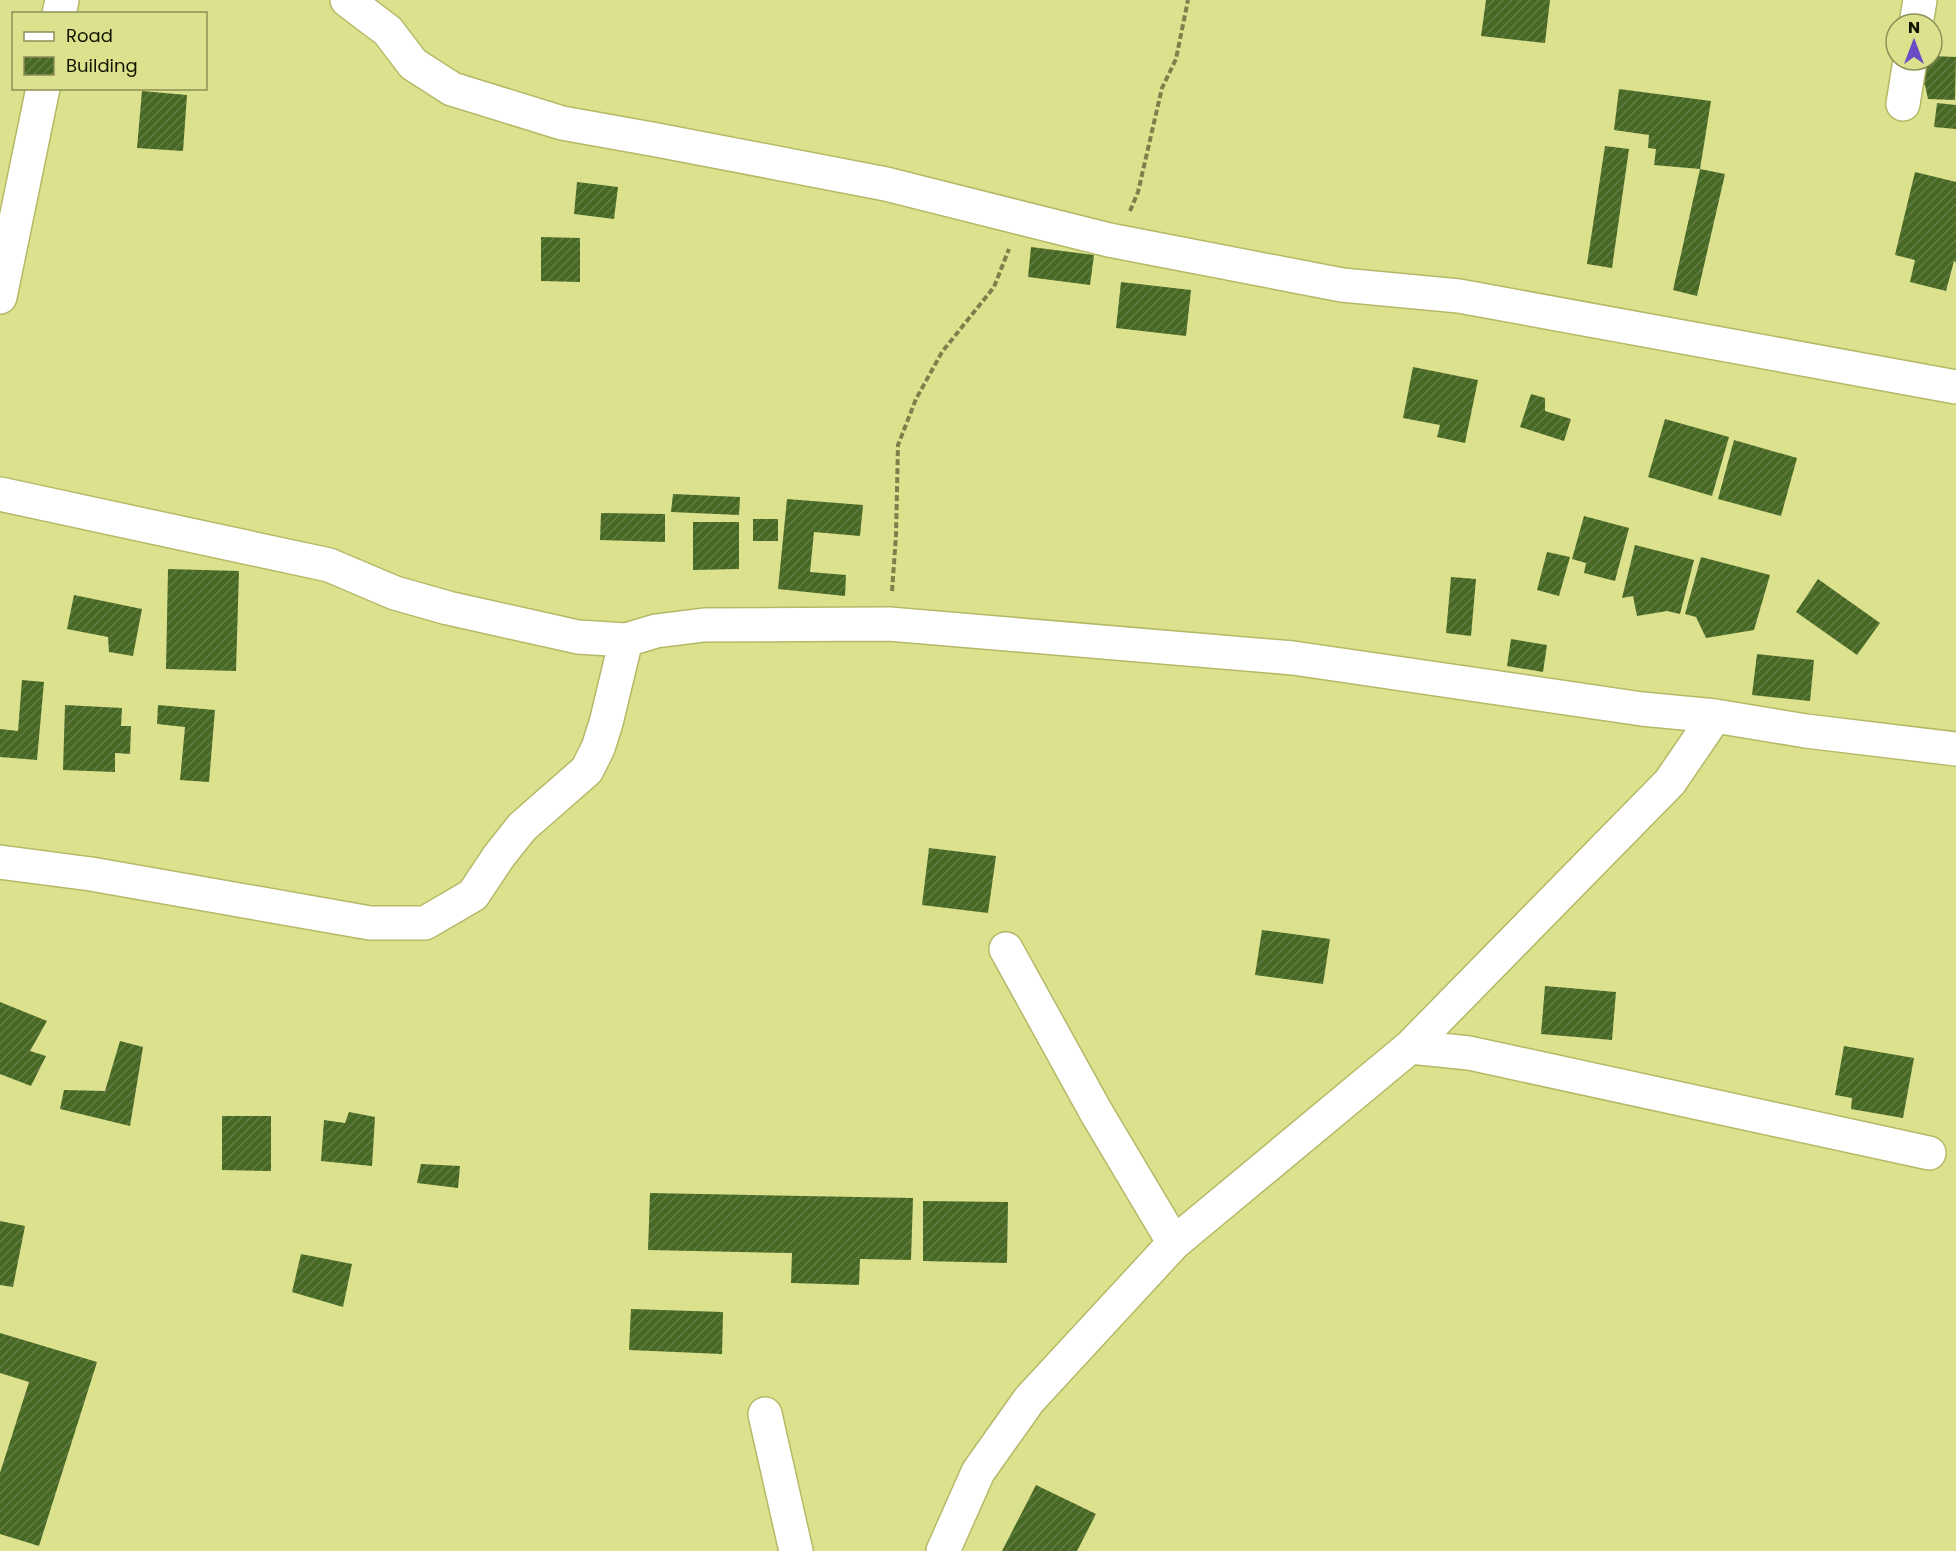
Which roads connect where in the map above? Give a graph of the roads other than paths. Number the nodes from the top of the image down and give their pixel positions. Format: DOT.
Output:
graph roads {
  1 [pos="347,0"];
  2 [pos="1908,72"];
  3 [pos="43,90"];
  4 [pos="1903,104"];
  5 [pos="0,297"];
  6 [pos="1956,387"];
  7 [pos="0,494"];
  8 [pos="626,640"];
  9 [pos="1715,716"];
  10 [pos="1956,750"];
  11 [pos="0,862"];
  12 [pos="1006,949"];
  13 [pos="1410,1047"];
  14 [pos="1929,1153"];
  15 [pos="1174,1243"];
  16 [pos="765,1414"];
  17 [pos="796,1551"];
  18 [pos="943,1551"];
  1 -- 6 [label="street"];
  2 -- 4 [label="street"];
  3 -- 5 [label="street"];
  7 -- 8 [label="street"];
  8 -- 9 [label="street"];
  8 -- 11 [label="street"];
  9 -- 10 [label="street"];
  9 -- 13 [label="street"];
  12 -- 15 [label="street"];
  13 -- 14 [label="street"];
  13 -- 15 [label="street"];
  15 -- 18 [label="street"];
  16 -- 17 [label="street"];
}
